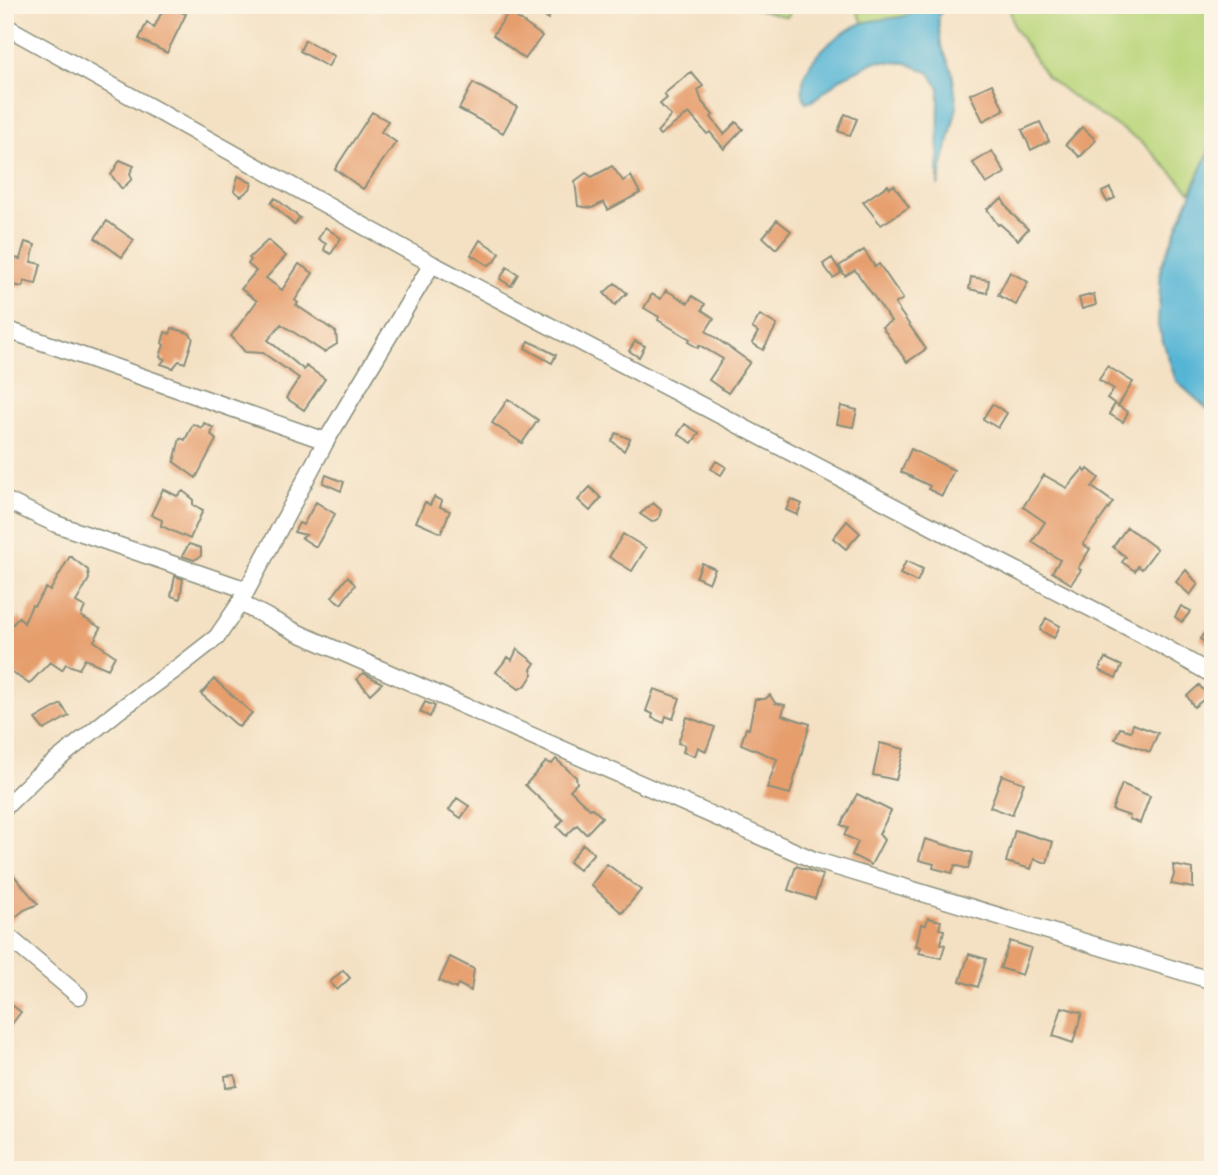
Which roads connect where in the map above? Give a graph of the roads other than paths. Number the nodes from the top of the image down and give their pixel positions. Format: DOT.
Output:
graph roads {
  1 [pos="5,26"];
  2 [pos="432,264"];
  3 [pos="5,330"];
  4 [pos="326,441"];
  5 [pos="5,500"];
  6 [pos="244,596"];
  7 [pos="1213,675"];
  8 [pos="5,807"];
  9 [pos="5,934"];
  10 [pos="1213,981"];
  11 [pos="79,996"];
  1 -- 2 [label="street"];
  2 -- 4 [label="street"];
  2 -- 7 [label="street"];
  3 -- 4 [label="street"];
  4 -- 6 [label="street"];
  5 -- 6 [label="street"];
  6 -- 8 [label="street"];
  6 -- 10 [label="street"];
  9 -- 11 [label="street"];
}
